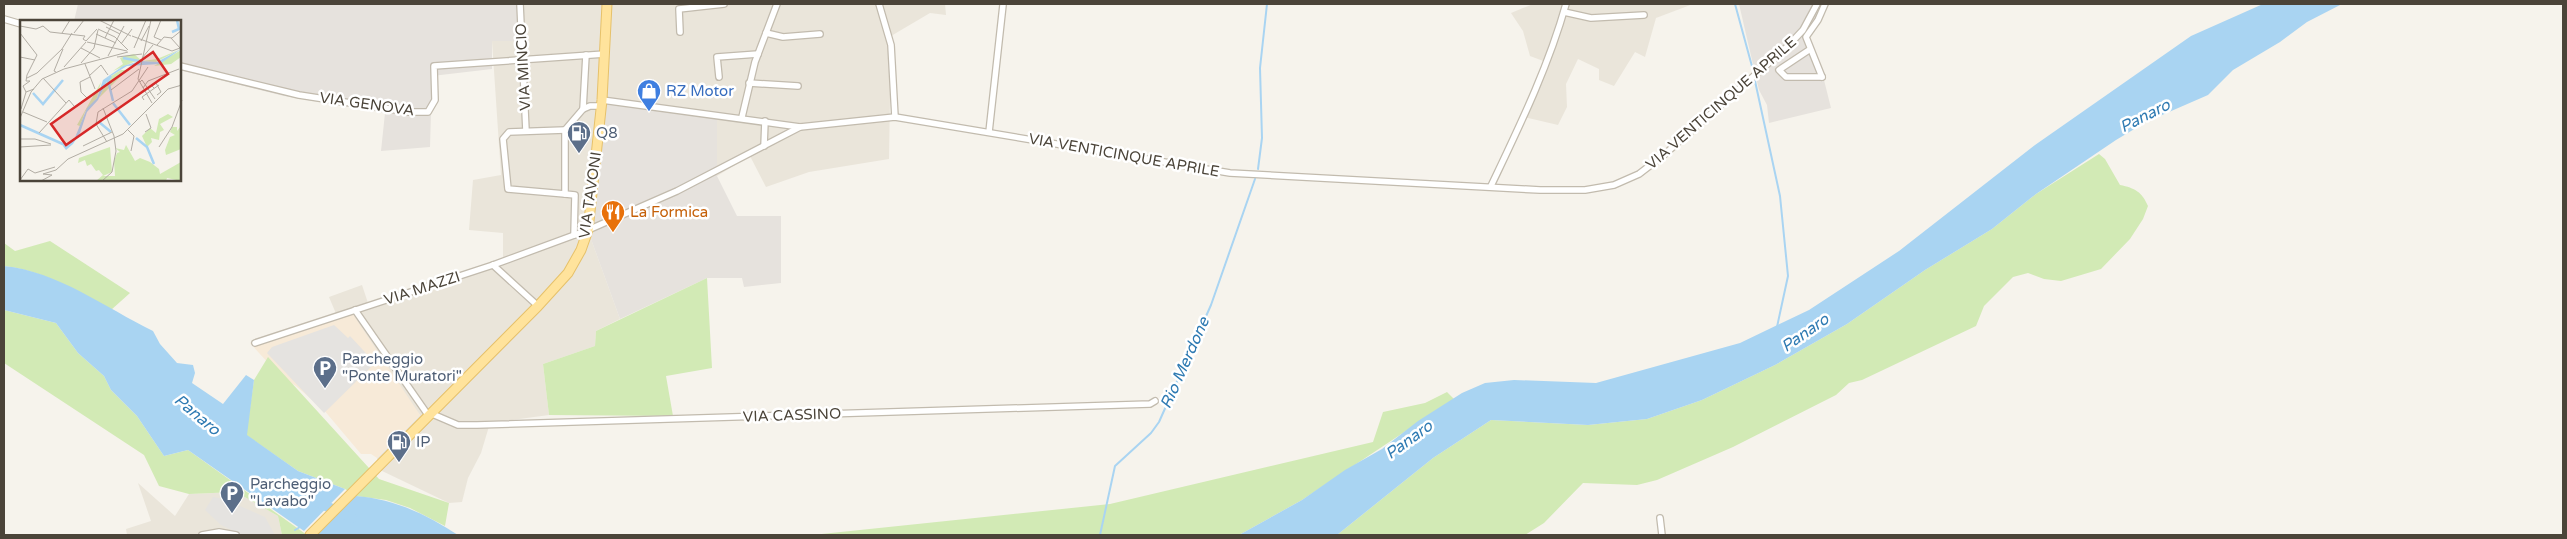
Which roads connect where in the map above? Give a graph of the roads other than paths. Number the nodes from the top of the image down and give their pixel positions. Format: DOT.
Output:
graph roads {
  1 [pos="520,4"];
  2 [pos="607,4"];
  3 [pos="724,4"];
  4 [pos="777,4"];
  5 [pos="879,4"];
  6 [pos="1566,4"];
  7 [pos="1817,4"];
  8 [pos="1825,4"];
  9 [pos="1003,5"];
  10 [pos="1564,12"];
  11 [pos="1644,15"];
  12 [pos="4,19"];
  13 [pos="20,24"];
  14 [pos="680,32"];
  15 [pos="766,33"];
  16 [pos="820,34"];
  17 [pos="1809,50"];
  18 [pos="605,54"];
  19 [pos="758,54"];
  20 [pos="586,55"];
  21 [pos="523,60"];
  22 [pos="181,66"];
  23 [pos="719,77"];
  24 [pos="750,83"];
  25 [pos="798,86"];
  26 [pos="601,103"];
  27 [pos="583,110"];
  28 [pos="742,117"];
  29 [pos="895,117"];
  30 [pos="765,121"];
  31 [pos="800,127"];
  32 [pos="565,130"];
  33 [pos="526,131"];
  34 [pos="989,132"];
  35 [pos="764,146"];
  36 [pos="1490,186"];
  37 [pos="566,194"];
  38 [pos="588,230"];
  39 [pos="574,235"];
  40 [pos="493,264"];
  41 [pos="538,306"];
  42 [pos="355,310"];
  43 [pos="255,343"];
  44 [pos="1155,401"];
  45 [pos="429,414"];
  46 [pos="1660,518"];
  47 [pos="202,535"];
  48 [pos="236,535"];
  49 [pos="310,535"];
  50 [pos="1662,535"];
  1 -- 21 [label="street, VIA MINCIO"];
  2 -- 18 [label="main road, VIA TAVONI"];
  3 -- 14 [label="street"];
  4 -- 15 [label="street"];
  5 -- 29 [label="street"];
  6 -- 10 [label="street"];
  7 -- 36 [label="street, VIA VENTICINQUE APRILE"];
  8 -- 17 [label="street"];
  9 -- 34 [label="street"];
  10 -- 11 [label="street"];
  10 -- 36 [label="street"];
  12 -- 13 [label="street"];
  15 -- 16 [label="street"];
  15 -- 19 [label="street"];
  17 -- 17 [label="street"];
  18 -- 20 [label="street, VIA GENOVA"];
  18 -- 26 [label="main road, VIA TAVONI"];
  19 -- 23 [label="street"];
  19 -- 24 [label="street"];
  20 -- 21 [label="street, VIA GENOVA"];
  20 -- 27 [label="street"];
  21 -- 22 [label="street, VIA GENOVA"];
  21 -- 33 [label="street, VIA MINCIO"];
  24 -- 25 [label="street"];
  24 -- 28 [label="street"];
  26 -- 27 [label="street"];
  26 -- 28 [label="street"];
  26 -- 38 [label="main road, VIA TAVONI"];
  27 -- 32 [label="street"];
  28 -- 30 [label="street"];
  29 -- 31 [label="street, VIA VENTICINQUE APRILE"];
  29 -- 34 [label="street, VIA VENTICINQUE APRILE"];
  30 -- 31 [label="street"];
  30 -- 35 [label="street"];
  31 -- 35 [label="street, VIA VENTICINQUE APRILE"];
  32 -- 33 [label="street"];
  32 -- 37 [label="street"];
  33 -- 37 [label="street"];
  34 -- 36 [label="street, VIA VENTICINQUE APRILE"];
  35 -- 38 [label="street, VIA VENTICINQUE APRILE"];
  37 -- 39 [label="street"];
  38 -- 39 [label="street, VIA MAZZI"];
  38 -- 41 [label="main road, VIA TAVONI"];
  39 -- 40 [label="street, VIA MAZZI"];
  40 -- 41 [label="street"];
  40 -- 42 [label="street, VIA MAZZI"];
  41 -- 45 [label="main road, VIA TAVONI"];
  42 -- 43 [label="street, VIA MAZZI"];
  42 -- 45 [label="street"];
  44 -- 45 [label="street, VIA CASSINO"];
  45 -- 49 [label="main road, VIA TAVONI"];
  46 -- 50 [label="street"];
  47 -- 48 [label="street"];
}
